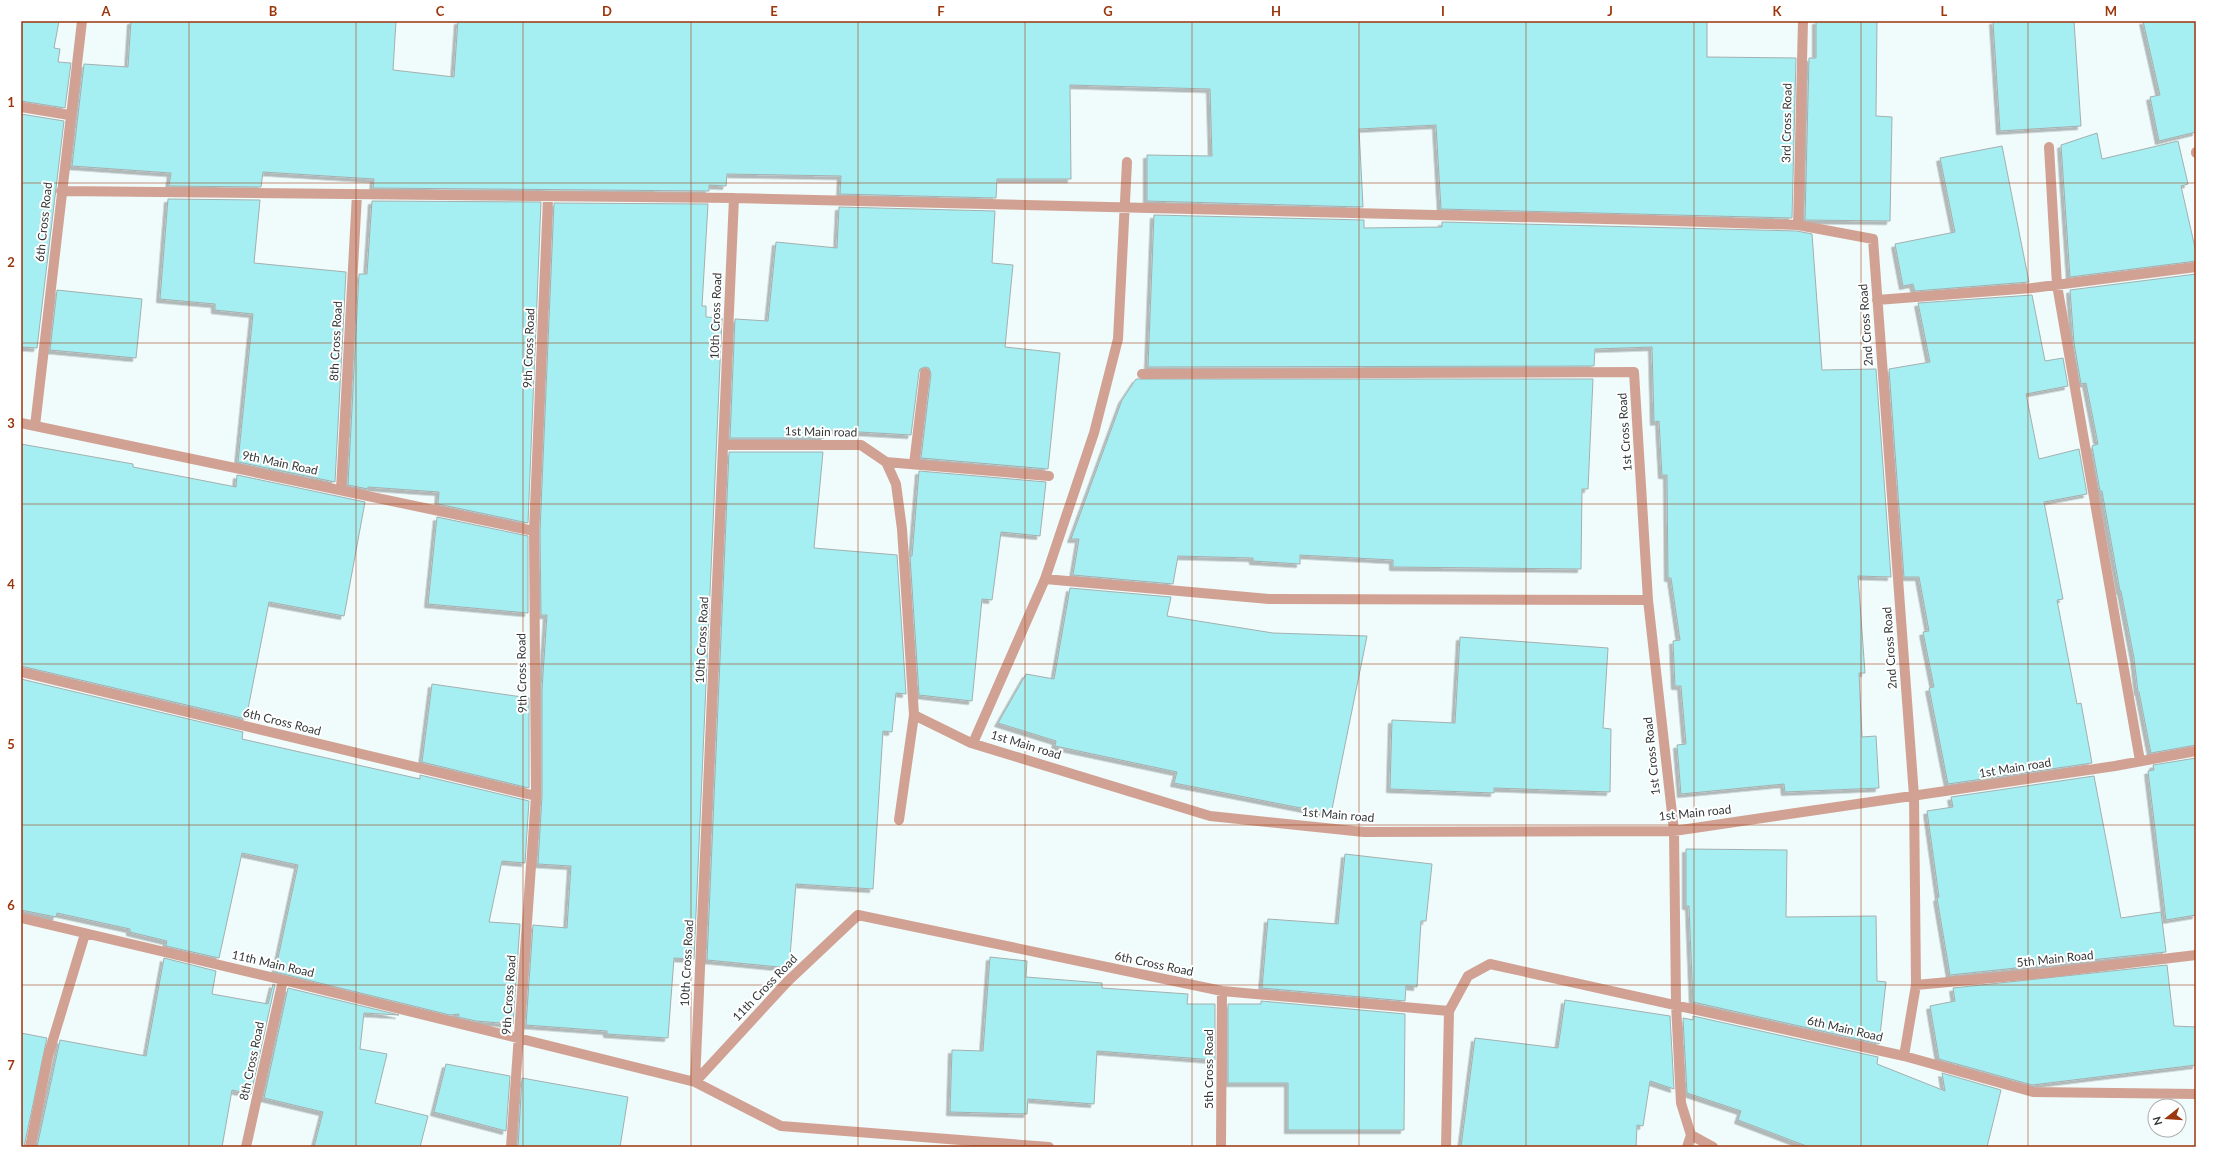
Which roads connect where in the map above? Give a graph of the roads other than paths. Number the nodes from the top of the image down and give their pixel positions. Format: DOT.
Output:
graph roads {
  1 [pos="82,21"];
  2 [pos="1803,21"];
  3 [pos="21,107"];
  4 [pos="69,115"];
  5 [pos="2049,147"];
  6 [pos="1128,162"];
  7 [pos="61,191"];
  8 [pos="357,194"];
  9 [pos="548,198"];
  10 [pos="734,198"];
  11 [pos="1124,208"];
  12 [pos="1798,225"];
  13 [pos="2196,267"];
  14 [pos="2058,285"];
  15 [pos="1877,300"];
  16 [pos="925,373"];
  17 [pos="1142,374"];
  18 [pos="21,423"];
  19 [pos="35,426"];
  20 [pos="724,445"];
  21 [pos="886,462"];
  22 [pos="914,464"];
  23 [pos="1049,476"];
  24 [pos="341,489"];
  25 [pos="534,531"];
  26 [pos="1045,579"];
  27 [pos="1648,600"];
  28 [pos="21,672"];
  29 [pos="914,715"];
  30 [pos="973,743"];
  31 [pos="2196,751"];
  32 [pos="2140,761"];
  33 [pos="536,796"];
  34 [pos="1914,796"];
  35 [pos="900,820"];
  36 [pos="1674,831"];
  37 [pos="858,915"];
  38 [pos="21,918"];
  39 [pos="85,934"];
  40 [pos="2196,955"];
  41 [pos="283,980"];
  42 [pos="1916,985"];
  43 [pos="1222,991"];
  44 [pos="1676,1004"];
  45 [pos="1449,1011"];
  46 [pos="519,1038"];
  47 [pos="1904,1056"];
  48 [pos="695,1082"];
  49 [pos="2196,1094"];
  50 [pos="1691,1135"];
  51 [pos="30,1147"];
  52 [pos="246,1147"];
  53 [pos="512,1147"];
  54 [pos="1049,1147"];
  55 [pos="1222,1147"];
  56 [pos="1446,1147"];
  57 [pos="1687,1147"];
  58 [pos="1713,1147"];
  1 -- 4 [label="street, 6th Cross Road"];
  2 -- 12 [label="street, 3rd Cross Road"];
  3 -- 4 [label="street"];
  4 -- 7 [label="street, 6th Cross Road"];
  5 -- 14 [label="street"];
  6 -- 11 [label="street"];
  7 -- 8 [label="street"];
  7 -- 19 [label="street, 6th Cross Road"];
  8 -- 9 [label="street"];
  8 -- 24 [label="street, 8th Cross Road"];
  9 -- 10 [label="street"];
  9 -- 25 [label="street, 9th Cross Road"];
  10 -- 11 [label="street"];
  10 -- 20 [label="street, 10th Cross Road"];
  11 -- 12 [label="street"];
  11 -- 26 [label="street"];
  12 -- 15 [label="street, 2nd Cross Road"];
  13 -- 14 [label="street"];
  14 -- 15 [label="street"];
  14 -- 32 [label="street"];
  15 -- 34 [label="street, 2nd Cross Road"];
  16 -- 22 [label="street"];
  17 -- 27 [label="street, 1st Cross Road"];
  18 -- 19 [label="street, 9th Main Road"];
  19 -- 24 [label="street, 9th Main Road"];
  20 -- 21 [label="street, 1st Main road"];
  20 -- 48 [label="street, 10th Cross Road"];
  21 -- 22 [label="street"];
  21 -- 29 [label="street"];
  22 -- 23 [label="street"];
  24 -- 25 [label="street, 9th Main Road"];
  25 -- 33 [label="street, 9th Cross Road"];
  26 -- 27 [label="street"];
  26 -- 30 [label="street"];
  27 -- 36 [label="street, 1st Cross Road"];
  28 -- 33 [label="street, 6th Cross Road"];
  29 -- 30 [label="street, 1st Main road"];
  29 -- 35 [label="street"];
  30 -- 36 [label="street, 1st Main road"];
  31 -- 32 [label="street, 1st Main road"];
  32 -- 34 [label="street, 1st Main road"];
  33 -- 46 [label="street, 9th Cross Road"];
  34 -- 36 [label="street, 1st Main road"];
  34 -- 42 [label="street, 2nd Cross Road"];
  36 -- 44 [label="street, 1st Cross Road"];
  37 -- 43 [label="street, 6th Cross Road"];
  37 -- 48 [label="street, 11th Cross Road"];
  38 -- 39 [label="street, 11th Main Road"];
  39 -- 41 [label="street, 11th Main Road"];
  39 -- 51 [label="street"];
  40 -- 42 [label="street, 5th Main Road"];
  41 -- 46 [label="street, 11th Main Road"];
  41 -- 52 [label="street, 8th Cross Road"];
  42 -- 47 [label="street, 2nd Cross Road"];
  43 -- 45 [label="street, 6th Cross Road"];
  43 -- 55 [label="street, 5th Cross Road"];
  44 -- 45 [label="street, 6th Main Road"];
  44 -- 47 [label="street, 6th Main Road"];
  44 -- 50 [label="street, 1st Cross Road"];
  45 -- 56 [label="street"];
  46 -- 48 [label="street, 11th Main Road"];
  46 -- 53 [label="street, 9th Cross Road"];
  47 -- 49 [label="street, 6th Main Road"];
  48 -- 54 [label="street, 11th Main Road"];
  50 -- 57 [label="street"];
  50 -- 58 [label="street"];
}
